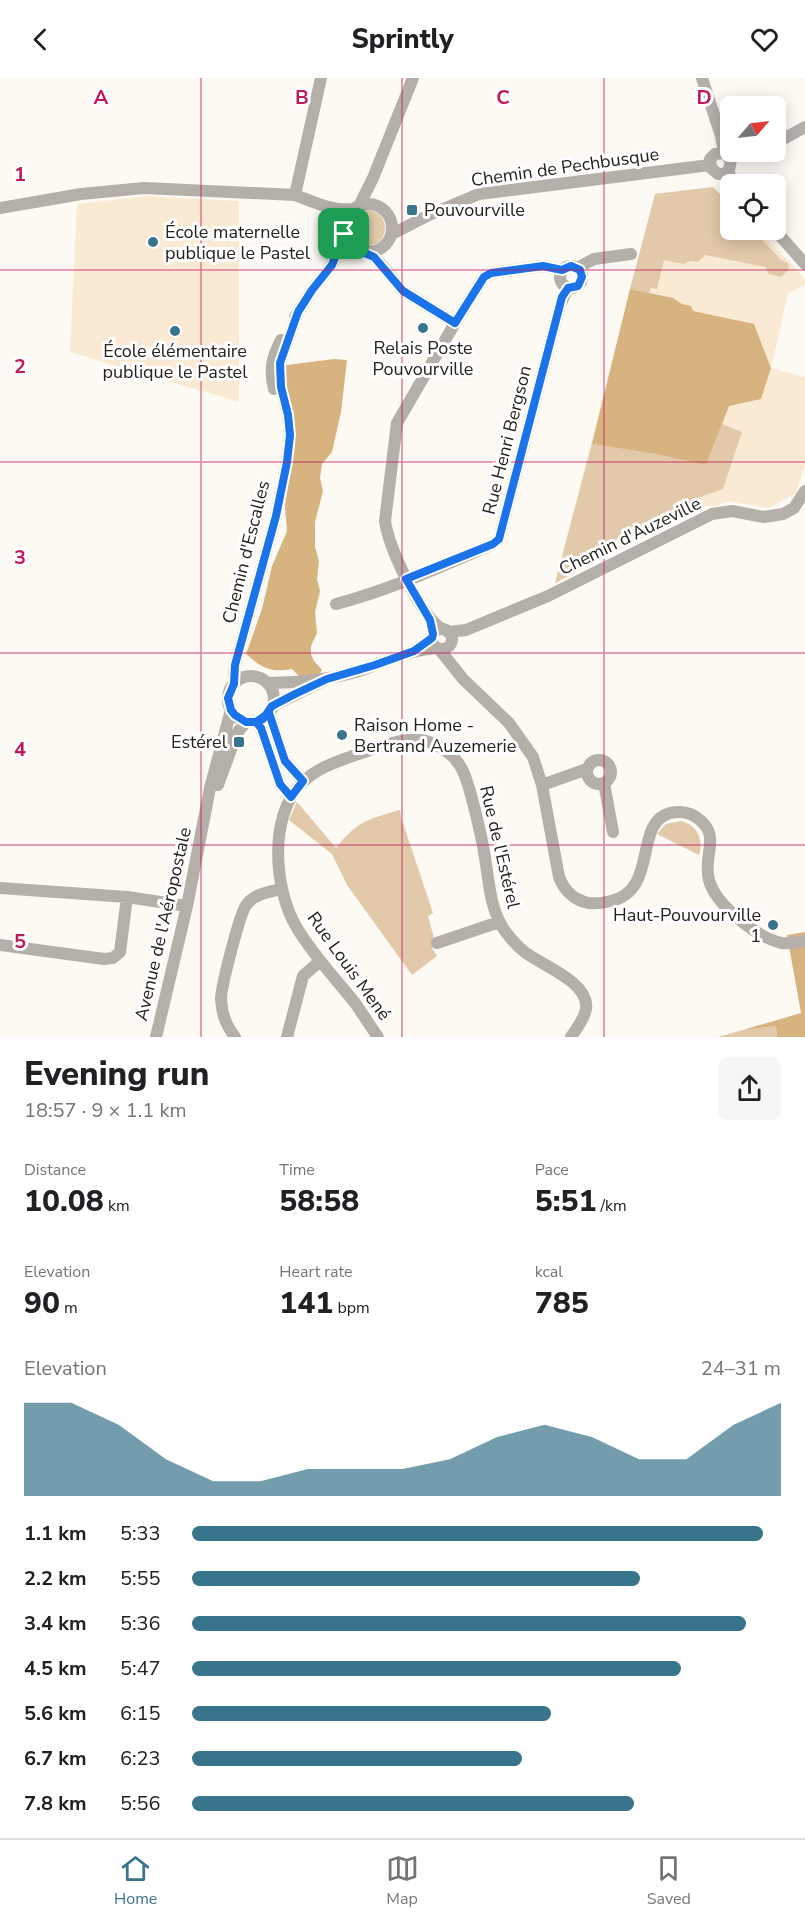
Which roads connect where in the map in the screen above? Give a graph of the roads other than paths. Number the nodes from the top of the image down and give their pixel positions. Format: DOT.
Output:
graph roads {
  1 [pos="321,78"];
  2 [pos="413,78"];
  3 [pos="702,78"];
  4 [pos="720,122"];
  5 [pos="805,127"];
  6 [pos="786,138"];
  7 [pos="720,153"];
  8 [pos="732,162"];
  9 [pos="710,165"];
  10 [pos="727,172"];
  11 [pos="373,178"];
  12 [pos="295,195"];
  13 [pos="315,203"];
  14 [pos="0,208"];
  15 [pos="356,208"];
  16 [pos="385,212"];
  17 [pos="429,215"];
  18 [pos="344,232"];
  19 [pos="389,239"];
  20 [pos="784,240"];
  21 [pos="365,253"];
  22 [pos="631,254"];
  23 [pos="805,264"];
  24 [pos="332,265"];
  25 [pos="577,268"];
  26 [pos="562,270"];
  27 [pos="393,279"];
  28 [pos="568,288"];
  29 [pos="455,323"];
  30 [pos="805,491"];
  31 [pos="406,579"];
  32 [pos="336,604"];
  33 [pos="442,640"];
  34 [pos="239,652"];
  35 [pos="253,676"];
  36 [pos="327,679"];
  37 [pos="267,683"];
  38 [pos="234,684"];
  39 [pos="231,710"];
  40 [pos="271,710"];
  41 [pos="251,722"];
  42 [pos="587,769"];
  43 [pos="303,781"];
  44 [pos="604,783"];
  45 [pos="542,785"];
  46 [pos="291,797"];
  47 [pos="205,820"];
  48 [pos="613,832"];
  49 [pos="0,888"];
  50 [pos="281,889"];
  51 [pos="127,897"];
  52 [pos="187,906"];
  53 [pos="499,922"];
  54 [pos="805,941"];
  55 [pos="437,943"];
  56 [pos="0,945"];
  57 [pos="320,961"];
  58 [pos="156,1037"];
  59 [pos="235,1037"];
  60 [pos="287,1037"];
  61 [pos="378,1037"];
  62 [pos="571,1037"];
  1 -- 12 [label="street"];
  2 -- 11 [label="street"];
  3 -- 4 [label="street"];
  5 -- 6 [label="street"];
  7 -- 9 [label="street"];
  8 -- 10 [label="street"];
  9 -- 10 [label="street"];
  9 -- 17 [label="street, Chemin de Pechbusque"];
  11 -- 15 [label="street"];
  11 -- 16 [label="street"];
  12 -- 13 [label="street"];
  12 -- 14 [label="street"];
  13 -- 15 [label="street"];
  13 -- 18 [label="street"];
  15 -- 16 [label="street"];
  15 -- 18 [label="street"];
  16 -- 17 [label="street, Chemin de Pechbusque"];
  16 -- 19 [label="street"];
  17 -- 19 [label="street, Chemin de Pechbusque"];
  18 -- 21 [label="street"];
  18 -- 24 [label="street, Chemin d'Escalles"];
  19 -- 21 [label="street"];
  19 -- 27 [label="street"];
  20 -- 23 [label="street"];
  21 -- 24 [label="street, Chemin d'Escalles"];
  21 -- 27 [label="street"];
  22 -- 25 [label="street"];
  24 -- 34 [label="street, Chemin d'Escalles"];
  25 -- 26 [label="street"];
  25 -- 28 [label="street"];
  26 -- 28 [label="street"];
  26 -- 29 [label="street"];
  27 -- 29 [label="street"];
  28 -- 31 [label="street, Rue Henri Bergson"];
  29 -- 31 [label="street"];
  30 -- 33 [label="street, Chemin d'Auzeville"];
  31 -- 32 [label="street"];
  31 -- 33 [label="street"];
  33 -- 36 [label="street, Chemin d'Auzeville"];
  33 -- 45 [label="street"];
  34 -- 35 [label="street, Chemin d'Escalles"];
  34 -- 38 [label="street, Chemin d'Escalles"];
  35 -- 37 [label="street"];
  35 -- 38 [label="street"];
  36 -- 37 [label="street, Chemin d'Auzeville"];
  36 -- 40 [label="street, Chemin d'Auzeville"];
  37 -- 40 [label="street"];
  38 -- 39 [label="street"];
  39 -- 41 [label="street"];
  39 -- 47 [label="street, Avenue de l'Aéropostale"];
  40 -- 41 [label="street"];
  40 -- 43 [label="street"];
  41 -- 46 [label="street"];
  41 -- 47 [label="street, Avenue de l'Aéropostale"];
  42 -- 44 [label="street"];
  42 -- 44 [label="street"];
  42 -- 45 [label="street"];
  43 -- 46 [label="street, Rue Louis Mené"];
  43 -- 53 [label="street, Rue de l'Estérel"];
  44 -- 48 [label="street"];
  45 -- 54 [label="street"];
  46 -- 50 [label="street, Rue Louis Mené"];
  47 -- 52 [label="street, Avenue de l'Aéropostale"];
  49 -- 51 [label="street"];
  50 -- 57 [label="street, Rue Louis Mené"];
  50 -- 59 [label="street"];
  51 -- 52 [label="street"];
  51 -- 56 [label="street"];
  52 -- 58 [label="street, Avenue de l'Aéropostale"];
  53 -- 55 [label="street"];
  53 -- 62 [label="street, Rue de l'Estérel"];
  57 -- 60 [label="street"];
  57 -- 61 [label="street, Rue Louis Mené"];
}
